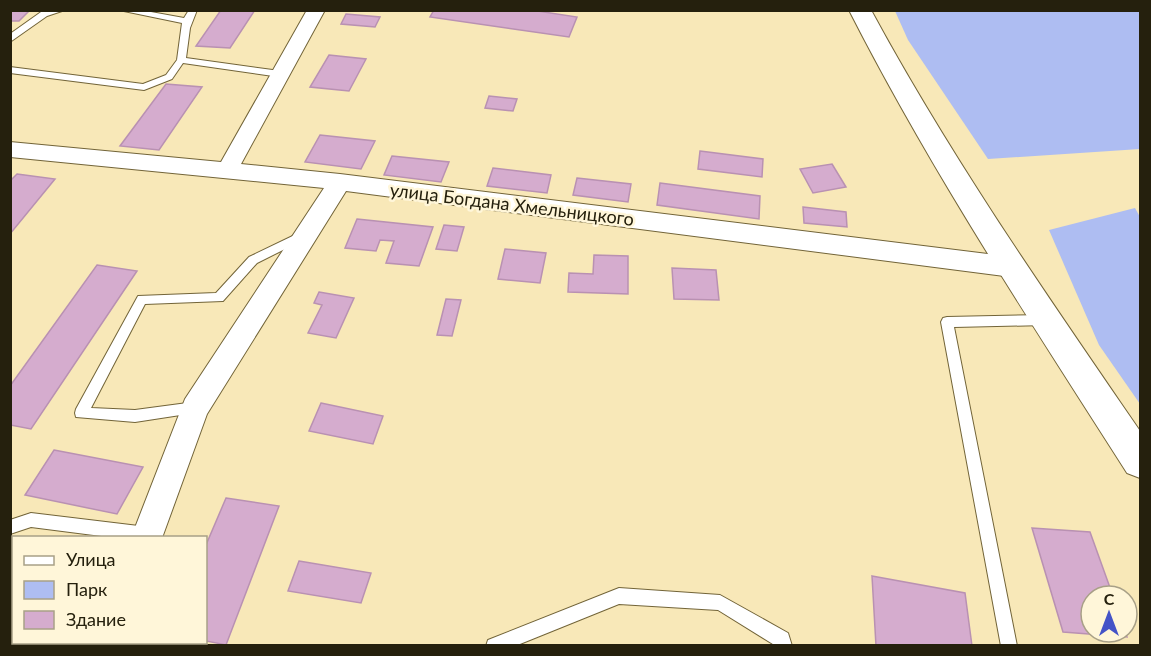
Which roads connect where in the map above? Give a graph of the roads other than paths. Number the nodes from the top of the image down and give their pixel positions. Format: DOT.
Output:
graph roads {
  1 [pos="61,10"];
  2 [pos="123,10"];
  3 [pos="193,10"];
  4 [pos="316,10"];
  5 [pos="860,10"];
  6 [pos="185,21"];
  7 [pos="10,39"];
  8 [pos="181,60"];
  9 [pos="10,70"];
  10 [pos="280,74"];
  11 [pos="10,149"];
  12 [pos="227,170"];
  13 [pos="340,182"];
  14 [pos="309,232"];
  15 [pos="1012,267"];
  16 [pos="1047,320"];
  17 [pos="195,408"];
  18 [pos="1140,461"];
  19 [pos="10,527"];
  20 [pos="147,536"];
  21 [pos="494,645"];
  22 [pos="784,645"];
  23 [pos="1009,645"];
  1 -- 7 [label="lane"];
  2 -- 6 [label="lane"];
  3 -- 6 [label="lane"];
  4 -- 10 [label="street"];
  5 -- 15 [label="street"];
  6 -- 8 [label="lane"];
  8 -- 9 [label="lane"];
  8 -- 10 [label="lane"];
  10 -- 12 [label="street"];
  11 -- 12 [label="street, улица Богдана Хмельницкого"];
  12 -- 13 [label="street, улица Богдана Хмельницкого"];
  13 -- 14 [label="street"];
  13 -- 15 [label="street, улица Богдана Хмельницкого"];
  14 -- 17 [label="street"];
  14 -- 17 [label="lane"];
  15 -- 16 [label="street"];
  16 -- 18 [label="street"];
  16 -- 23 [label="lane"];
  17 -- 20 [label="street"];
  19 -- 20 [label="lane"];
  21 -- 22 [label="lane"];
}
